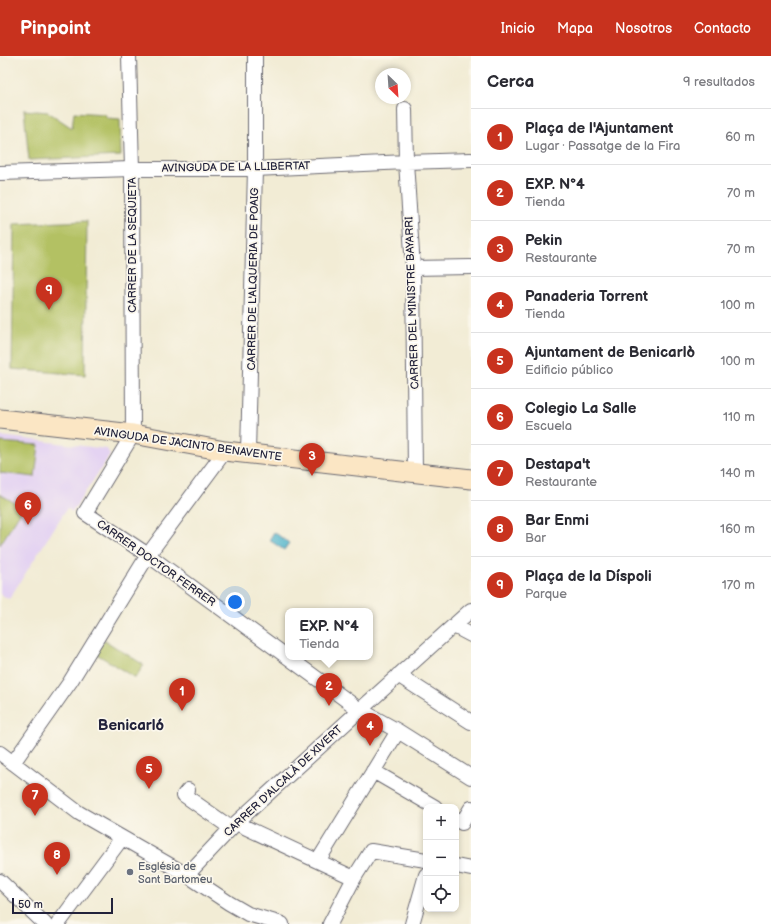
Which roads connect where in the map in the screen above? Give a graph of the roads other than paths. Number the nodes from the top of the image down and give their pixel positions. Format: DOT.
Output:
graph roads {
  1 [pos="129,56"];
  2 [pos="255,56"];
  3 [pos="405,109"];
  4 [pos="471,160"];
  5 [pos="406,162"];
  6 [pos="255,168"];
  7 [pos="132,169"];
  8 [pos="0,172"];
  9 [pos="471,267"];
  10 [pos="413,268"];
  11 [pos="0,419"];
  12 [pos="133,434"];
  13 [pos="226,451"];
  14 [pos="248,454"];
  15 [pos="415,473"];
  16 [pos="471,479"];
  17 [pos="148,556"];
  18 [pos="471,610"];
  19 [pos="454,626"];
  20 [pos="471,635"];
  21 [pos="285,656"];
  22 [pos="291,660"];
  23 [pos="398,675"];
  24 [pos="360,710"];
  25 [pos="471,722"];
  26 [pos="398,731"];
  27 [pos="0,753"];
  28 [pos="13,763"];
  29 [pos="374,771"];
  30 [pos="471,777"];
  31 [pos="188,790"];
  32 [pos="430,804"];
  33 [pos="471,808"];
  34 [pos="459,821"];
  35 [pos="234,826"];
  36 [pos="122,838"];
  37 [pos="423,860"];
  38 [pos="318,861"];
  39 [pos="459,867"];
  40 [pos="471,869"];
  41 [pos="187,875"];
  42 [pos="354,878"];
  43 [pos="0,881"];
  44 [pos="423,886"];
  45 [pos="246,919"];
  46 [pos="45,924"];
  47 [pos="58,924"];
  48 [pos="282,924"];
  49 [pos="330,924"];
  50 [pos="412,924"];
  1 -- 7 [label="street, CARRER DE LA SEQUIETA"];
  2 -- 6 [label="street, CARRER DE L'ALQUERIA DE POAIG"];
  3 -- 5 [label="street, CARRER DEL MINISTRE BAYARRI"];
  4 -- 5 [label="street, AVINGUDA DE LA LLIBERTAT"];
  5 -- 6 [label="street, AVINGUDA DE LA LLIBERTAT"];
  5 -- 10 [label="street, CARRER DEL MINISTRE BAYARRI"];
  6 -- 7 [label="street, AVINGUDA DE LA LLIBERTAT"];
  6 -- 14 [label="street, CARRER DE L'ALQUERIA DE POAIG"];
  7 -- 8 [label="street, AVINGUDA DE LA LLIBERTAT"];
  7 -- 12 [label="street, CARRER DE LA SEQUIETA"];
  9 -- 10 [label="street"];
  10 -- 15 [label="street, CARRER DEL MINISTRE BAYARRI"];
  11 -- 12 [label="street, AVINGUDA DE JACINTO BENAVENTE"];
  12 -- 13 [label="street, AVINGUDA DE JACINTO BENAVENTE"];
  12 -- 17 [label="street, CARRER DOCTOR FERRER"];
  13 -- 14 [label="street, AVINGUDA DE JACINTO BENAVENTE"];
  13 -- 17 [label="street"];
  14 -- 15 [label="street, AVINGUDA DE JACINTO BENAVENTE"];
  15 -- 16 [label="street, AVINGUDA DE JACINTO BENAVENTE"];
  17 -- 21 [label="street, CARRER DOCTOR FERRER"];
  17 -- 28 [label="street"];
  18 -- 19 [label="street, CARRER D'ALCALÀ DE XIVERT"];
  19 -- 20 [label="street"];
  19 -- 23 [label="street, CARRER D'ALCALÀ DE XIVERT"];
  22 -- 24 [label="street, CARRER DOCTOR FERRER"];
  23 -- 24 [label="street, CARRER D'ALCALÀ DE XIVERT"];
  23 -- 25 [label="street"];
  24 -- 26 [label="street, CARRER DOCTOR FERRER"];
  24 -- 35 [label="street, CARRER D'ALCALÀ DE XIVERT"];
  26 -- 29 [label="street"];
  26 -- 30 [label="street, CARRER DOCTOR FERRER"];
  27 -- 28 [label="street"];
  28 -- 36 [label="street"];
  29 -- 32 [label="street"];
  29 -- 38 [label="street"];
  31 -- 35 [label="street"];
  33 -- 34 [label="street"];
  35 -- 38 [label="street"];
  35 -- 41 [label="street, CARRER D'ALCALÀ DE XIVERT"];
  36 -- 41 [label="street"];
  36 -- 47 [label="street"];
  37 -- 42 [label="street"];
  38 -- 42 [label="street"];
  39 -- 40 [label="street"];
  41 -- 45 [label="street"];
  42 -- 49 [label="street"];
  43 -- 46 [label="street"];
  44 -- 50 [label="street"];
  45 -- 48 [label="street"];
}
